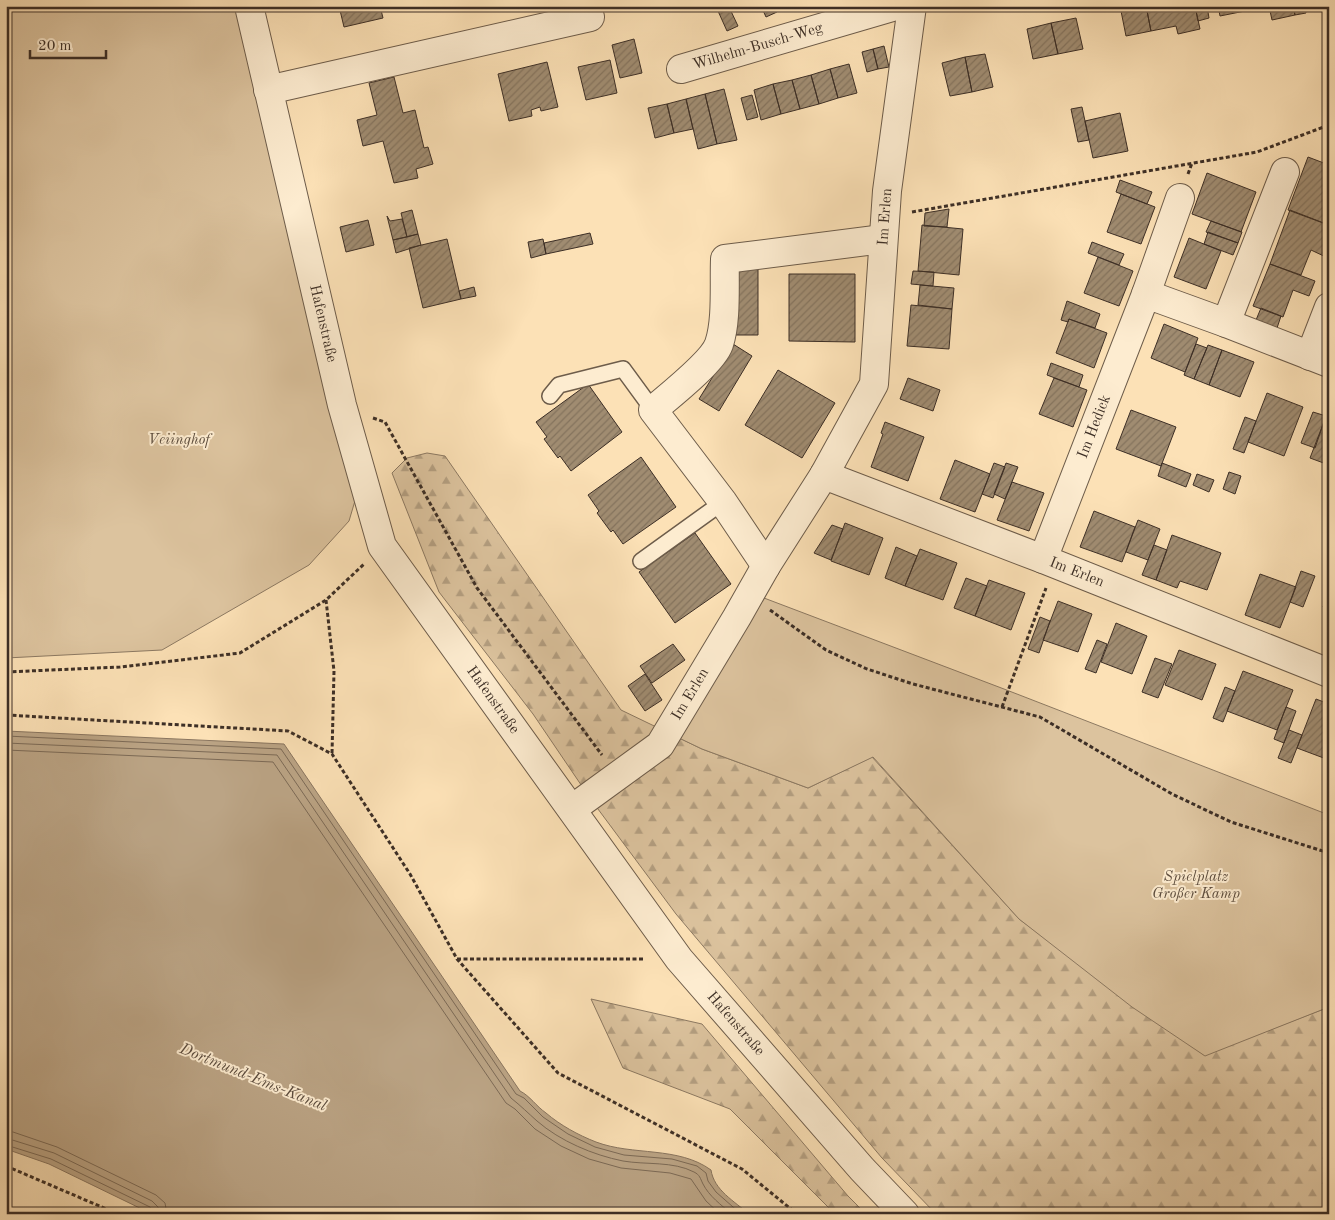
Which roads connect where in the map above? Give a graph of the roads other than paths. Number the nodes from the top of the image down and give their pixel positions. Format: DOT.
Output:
graph roads {
  1 [pos="249,6"];
  2 [pos="898,7"];
  3 [pos="590,17"];
  4 [pos="681,69"];
  5 [pos="268,90"];
  6 [pos="1285,172"];
  7 [pos="1180,198"];
  8 [pos="884,228"];
  9 [pos="1146,294"];
  10 [pos="1329,306"];
  11 [pos="1226,323"];
  12 [pos="1319,360"];
  13 [pos="550,396"];
  14 [pos="653,410"];
  15 [pos="824,475"];
  16 [pos="723,502"];
  17 [pos="641,561"];
  18 [pos="1049,562"];
  19 [pos="766,566"];
  20 [pos="1329,673"];
  21 [pos="572,809"];
  22 [pos="905,1214"];
  1 -- 5 [label="street, Hafenstraße"];
  2 -- 4 [label="street, Wilhelm-Busch-Weg"];
  2 -- 8 [label="street, Im Erlen"];
  3 -- 5 [label="street"];
  5 -- 21 [label="street, Hafenstraße"];
  6 -- 11 [label="street"];
  7 -- 9 [label="street, Im Hedick"];
  8 -- 14 [label="street"];
  8 -- 15 [label="street, Im Erlen"];
  9 -- 11 [label="street"];
  9 -- 18 [label="street, Im Hedick"];
  10 -- 12 [label="street"];
  11 -- 12 [label="street"];
  13 -- 14 [label="lane"];
  14 -- 16 [label="street"];
  15 -- 18 [label="street, Im Erlen"];
  15 -- 19 [label="street, Im Erlen"];
  16 -- 17 [label="lane"];
  16 -- 19 [label="street"];
  18 -- 20 [label="street, Im Erlen"];
  19 -- 21 [label="street, Im Erlen"];
  21 -- 22 [label="street, Hafenstraße"];
}
